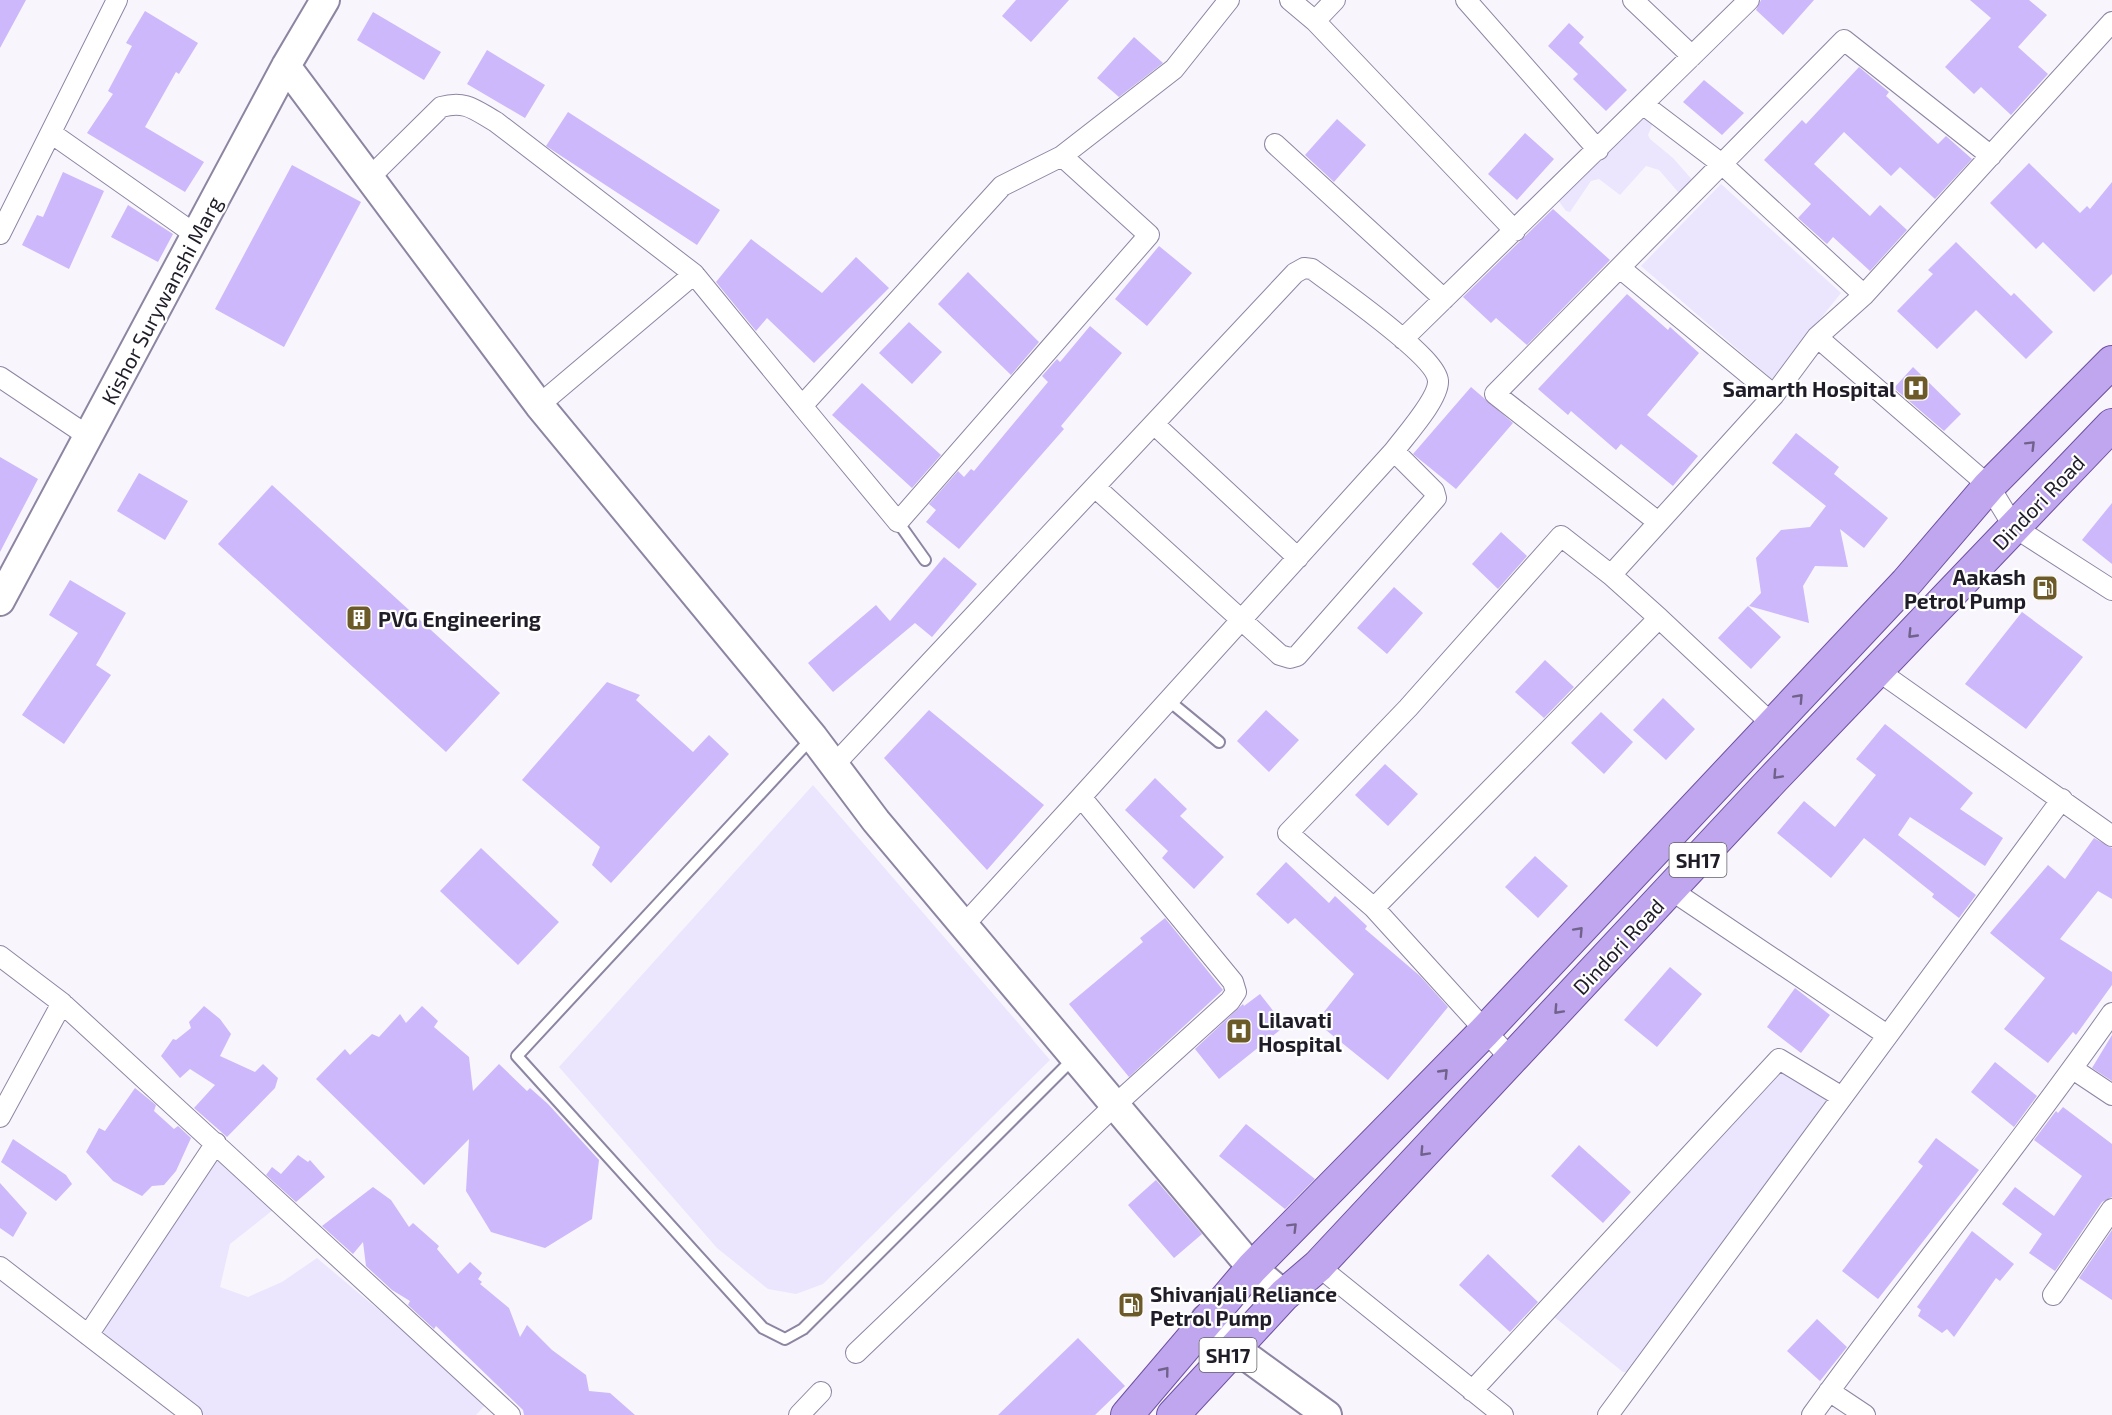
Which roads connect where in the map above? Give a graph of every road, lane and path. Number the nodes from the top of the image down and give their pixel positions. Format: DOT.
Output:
graph roads {
  1 [pos="117,0"];
  2 [pos="324,0"];
  3 [pos="1229,0"];
  4 [pos="1290,0"];
  5 [pos="1335,0"];
  6 [pos="1466,0"];
  7 [pos="1634,0"];
  8 [pos="1749,0"];
  9 [pos="1315,21"];
  10 [pos="2112,22"];
  11 [pos="1692,56"];
  12 [pos="286,66"];
  13 [pos="1644,105"];
  14 [pos="51,133"];
  15 [pos="1275,144"];
  16 [pos="1598,150"];
  17 [pos="1062,156"];
  18 [pos="1991,156"];
  19 [pos="1723,165"];
  20 [pos="369,178"];
  21 [pos="1515,231"];
  22 [pos="0,234"];
  23 [pos="196,235"];
  24 [pos="1620,268"];
  25 [pos="694,274"];
  26 [pos="1864,295"];
  27 [pos="1444,298"];
  28 [pos="1817,337"];
  29 [pos="1403,339"];
  30 [pos="2112,362"];
  31 [pos="0,376"];
  32 [pos="1773,395"];
  33 [pos="539,405"];
  34 [pos="802,406"];
  35 [pos="1155,425"];
  36 [pos="2112,425"];
  37 [pos="88,436"];
  38 [pos="1394,451"];
  39 [pos="1989,486"];
  40 [pos="1095,487"];
  41 [pos="898,522"];
  42 [pos="1658,522"];
  43 [pos="2014,527"];
  44 [pos="1298,558"];
  45 [pos="925,560"];
  46 [pos="1611,574"];
  47 [pos="2112,590"];
  48 [pos="0,601"];
  49 [pos="1659,618"];
  50 [pos="1242,621"];
  51 [pos="1877,670"];
  52 [pos="1168,700"];
  53 [pos="1773,725"];
  54 [pos="813,737"];
  55 [pos="1219,742"];
  56 [pos="833,765"];
  57 [pos="1081,797"];
  58 [pos="2062,799"];
  59 [pos="2112,836"];
  60 [pos="1671,890"];
  61 [pos="1374,909"];
  62 [pos="963,926"];
  63 [pos="0,956"];
  64 [pos="62,1003"];
  65 [pos="2112,1013"];
  66 [pos="1484,1032"];
  67 [pos="1887,1035"];
  68 [pos="1074,1058"];
  69 [pos="1511,1059"];
  70 [pos="2073,1069"];
  71 [pos="2112,1095"];
  72 [pos="1842,1097"];
  73 [pos="1114,1106"];
  74 [pos="0,1117"];
  75 [pos="216,1143"];
  76 [pos="2112,1209"];
  77 [pos="1318,1266"];
  78 [pos="0,1267"];
  79 [pos="1252,1268"];
  80 [pos="1284,1295"];
  81 [pos="2053,1295"];
  82 [pos="1206,1319"];
  83 [pos="88,1335"];
  84 [pos="1235,1347"];
  85 [pos="856,1353"];
  86 [pos="1472,1391"];
  87 [pos="1829,1391"];
  88 [pos="821,1392"];
  89 [pos="497,1411"];
  90 [pos="192,1415"];
  91 [pos="799,1415"];
  92 [pos="1127,1415"];
  93 [pos="1173,1415"];
  94 [pos="1327,1415"];
  95 [pos="1503,1415"];
  96 [pos="1608,1415"];
  97 [pos="1812,1415"];
  98 [pos="1864,1415"];
  1 -- 14 [label="street"];
  2 -- 12 [label="street, Kishor Surywanshi Marg"];
  3 -- 17 [label="street"];
  4 -- 9 [label="street"];
  5 -- 9 [label="street"];
  6 -- 16 [label="street"];
  7 -- 11 [label="street"];
  8 -- 11 [label="street"];
  9 -- 21 [label="street"];
  10 -- 18 [label="street"];
  11 -- 13 [label="street"];
  12 -- 20 [label="street"];
  12 -- 23 [label="street, Kishor Surywanshi Marg"];
  13 -- 16 [label="street"];
  13 -- 19 [label="street"];
  14 -- 22 [label="street"];
  14 -- 23 [label="street"];
  15 -- 27 [label="street"];
  16 -- 21 [label="street"];
  17 -- 34 [label="street"];
  17 -- 41 [label="street"];
  18 -- 19 [label="street"];
  18 -- 26 [label="street"];
  19 -- 24 [label="street"];
  19 -- 26 [label="street"];
  20 -- 25 [label="street"];
  20 -- 33 [label="street"];
  21 -- 27 [label="street"];
  23 -- 37 [label="street, Kishor Surywanshi Marg"];
  24 -- 32 [label="street"];
  24 -- 42 [label="street"];
  25 -- 33 [label="street"];
  25 -- 34 [label="street"];
  26 -- 28 [label="street"];
  27 -- 29 [label="street"];
  28 -- 32 [label="street"];
  28 -- 39 [label="street"];
  29 -- 35 [label="street"];
  29 -- 38 [label="street"];
  39 -- 30 [label="main road, one-way"];
  31 -- 37 [label="street"];
  32 -- 42 [label="street"];
  33 -- 54 [label="street"];
  34 -- 41 [label="street"];
  35 -- 40 [label="street"];
  35 -- 44 [label="street"];
  36 -- 43 [label="main road, Dindori Road / SH17"];
  37 -- 48 [label="street, Kishor Surywanshi Marg"];
  38 -- 44 [label="street"];
  38 -- 50 [label="street"];
  39 -- 43 [label="street"];
  53 -- 39 [label="main road, one-way"];
  40 -- 50 [label="street"];
  40 -- 56 [label="street"];
  41 -- 45 [label="lane"];
  42 -- 46 [label="street"];
  43 -- 47 [label="street"];
  43 -- 51 [label="main road, Dindori Road / SH17, one-way"];
  44 -- 50 [label="street"];
  46 -- 49 [label="street"];
  46 -- 61 [label="street"];
  49 -- 53 [label="street"];
  49 -- 61 [label="street"];
  50 -- 52 [label="street"];
  51 -- 58 [label="street"];
  51 -- 60 [label="main road, Dindori Road / SH17, one-way"];
  52 -- 55 [label="lane"];
  52 -- 57 [label="street"];
  66 -- 53 [label="main road, one-way"];
  54 -- 56 [label="street"];
  54 -- 68 [label="lane"];
  56 -- 62 [label="street"];
  57 -- 62 [label="street"];
  57 -- 73 [label="street"];
  58 -- 59 [label="street"];
  58 -- 67 [label="street"];
  60 -- 67 [label="street"];
  60 -- 69 [label="main road, Dindori Road / SH17, one-way"];
  61 -- 66 [label="street"];
  62 -- 68 [label="street"];
  63 -- 64 [label="street"];
  64 -- 74 [label="street"];
  64 -- 75 [label="street"];
  65 -- 70 [label="street"];
  66 -- 69 [label="street"];
  79 -- 66 [label="main road, one-way"];
  67 -- 72 [label="street"];
  68 -- 73 [label="street"];
  69 -- 77 [label="main road, Dindori Road / SH17, one-way"];
  70 -- 71 [label="street"];
  70 -- 87 [label="street"];
  72 -- 86 [label="street"];
  72 -- 96 [label="street"];
  73 -- 79 [label="street"];
  73 -- 85 [label="street"];
  75 -- 83 [label="street"];
  75 -- 89 [label="street"];
  76 -- 81 [label="street"];
  77 -- 80 [label="main road, Dindori Road / SH17"];
  77 -- 86 [label="street"];
  78 -- 83 [label="street"];
  79 -- 80 [label="street"];
  79 -- 82 [label="main road, SH17"];
  80 -- 84 [label="main road, Dindori Road / SH17"];
  82 -- 84 [label="street"];
  92 -- 82 [label="main road, SH17, one-way"];
  83 -- 90 [label="street"];
  84 -- 93 [label="main road, Dindori Road / SH17"];
  84 -- 94 [label="street"];
  86 -- 95 [label="street"];
  87 -- 97 [label="street"];
  87 -- 98 [label="street"];
  88 -- 91 [label="street"];
}
